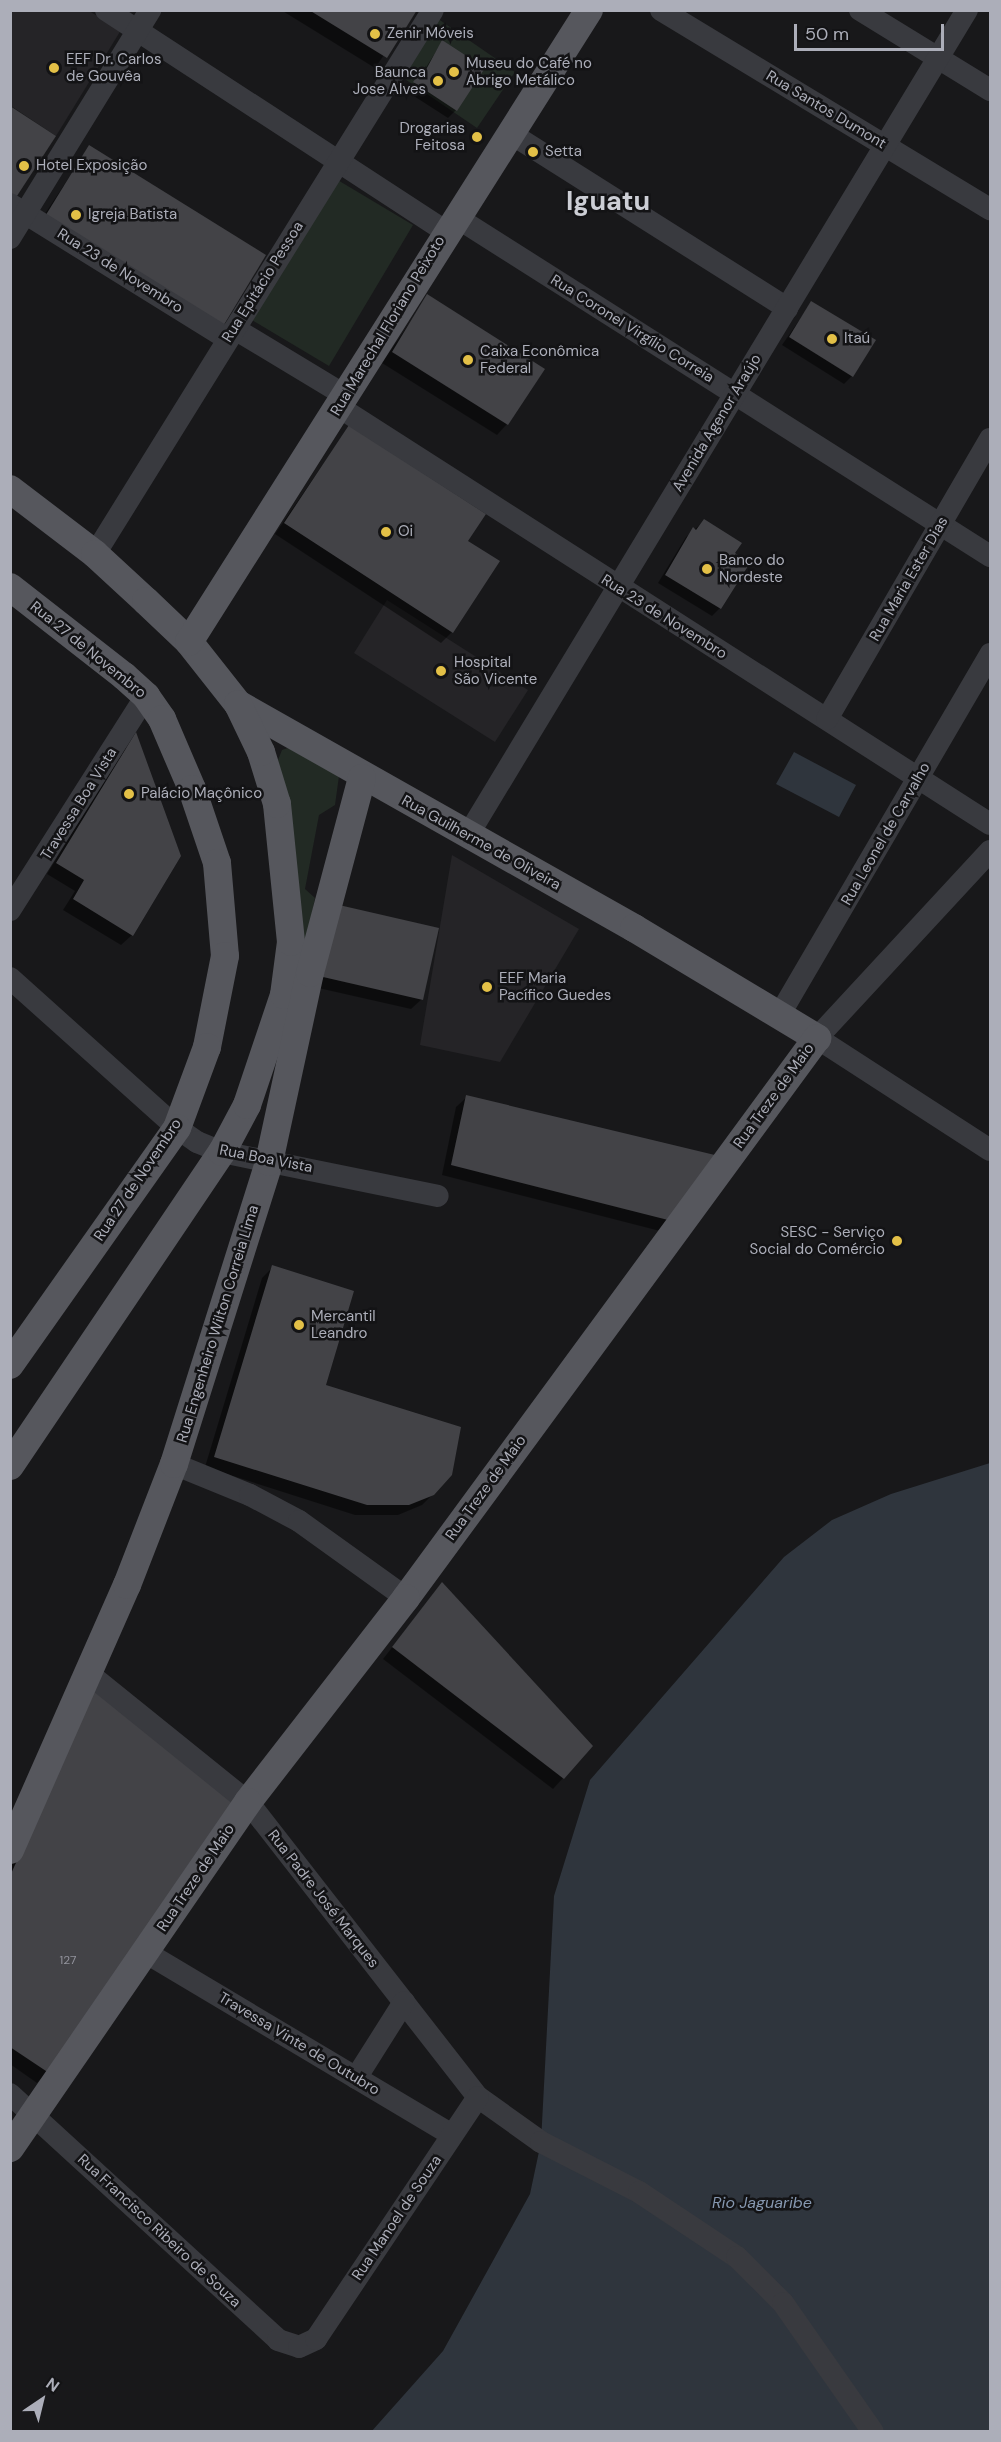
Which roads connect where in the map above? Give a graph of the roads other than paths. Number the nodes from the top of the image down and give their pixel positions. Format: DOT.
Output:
graph roads {
  1 [pos="106,10"];
  2 [pos="150,10"];
  3 [pos="433,10"];
  4 [pos="589,10"];
  5 [pos="661,10"];
  6 [pos="860,10"];
  7 [pos="966,11"];
  8 [pos="136,31"];
  9 [pos="939,57"];
  10 [pos="990,90"];
  11 [pos="510,133"];
  12 [pos="886,146"];
  13 [pos="337,162"];
  14 [pos="18,209"];
  15 [pos="990,209"];
  16 [pos="451,224"];
  17 [pos="10,238"];
  18 [pos="787,308"];
  19 [pos="232,334"];
  20 [pos="734,394"];
  21 [pos="342,401"];
  22 [pos="990,439"];
  23 [pos="10,489"];
  24 [pos="939,526"];
  25 [pos="95,554"];
  26 [pos="990,556"];
  27 [pos="10,587"];
  28 [pos="617,588"];
  29 [pos="189,642"];
  30 [pos="990,654"];
  31 [pos="146,696"];
  32 [pos="238,704"];
  33 [pos="827,719"];
  34 [pos="362,778"];
  35 [pos="918,778"];
  36 [pos="990,824"];
  37 [pos="468,835"];
  38 [pos="990,851"];
  39 [pos="10,910"];
  40 [pos="10,978"];
  41 [pos="780,1014"];
  42 [pos="816,1038"];
  43 [pos="177,1128"];
  44 [pos="990,1149"];
  45 [pos="222,1152"];
  46 [pos="269,1159"];
  47 [pos="438,1196"];
  48 [pos="10,1365"];
  49 [pos="174,1464"];
  50 [pos="10,1466"];
  51 [pos="406,1598"];
  52 [pos="88,1673"];
  53 [pos="248,1802"];
  54 [pos="10,1850"];
  55 [pos="145,1952"];
  56 [pos="405,2002"];
  57 [pos="356,2078"];
  58 [pos="10,2094"];
  59 [pos="478,2097"];
  60 [pos="33,2115"];
  61 [pos="452,2135"];
  62 [pos="10,2148"];
  63 [pos="316,2339"];
  64 [pos="873,2432"];
  1 -- 8 [label="street, Rua Coronel Virgílio Correia"];
  2 -- 8 [label="street"];
  3 -- 13 [label="street, Rua Epitácio Pessoa"];
  4 -- 11 [label="main road, Rua Marechal Floriano Peixoto"];
  5 -- 12 [label="street, Rua Santos Dumont"];
  6 -- 9 [label="street"];
  7 -- 9 [label="street, Avenida Agenor Araújo"];
  8 -- 13 [label="street, Rua Coronel Virgílio Correia"];
  8 -- 14 [label="street"];
  9 -- 10 [label="street"];
  9 -- 12 [label="street, Avenida Agenor Araújo"];
  11 -- 16 [label="main road, Rua Marechal Floriano Peixoto"];
  11 -- 18 [label="street"];
  12 -- 15 [label="street, Rua Santos Dumont"];
  12 -- 18 [label="street, Avenida Agenor Araújo"];
  13 -- 16 [label="street, Rua Coronel Virgílio Correia"];
  13 -- 19 [label="street, Rua Epitácio Pessoa"];
  14 -- 17 [label="street"];
  14 -- 19 [label="street, Rua 23 de Novembro"];
  16 -- 20 [label="street, Rua Coronel Virgílio Correia"];
  16 -- 21 [label="main road, Rua Marechal Floriano Peixoto"];
  18 -- 20 [label="street, Avenida Agenor Araújo"];
  19 -- 21 [label="street, Rua 23 de Novembro"];
  19 -- 25 [label="street, Rua Epitácio Pessoa"];
  20 -- 24 [label="street, Rua Coronel Virgílio Correia"];
  20 -- 28 [label="street, Avenida Agenor Araújo"];
  21 -- 28 [label="street, Rua 23 de Novembro"];
  21 -- 29 [label="main road, Rua Marechal Floriano Peixoto"];
  22 -- 24 [label="street, Rua Maria Ester Dias"];
  23 -- 25 [label="main road, Rua Guilherme de Oliveira"];
  24 -- 26 [label="street, Rua Coronel Virgílio Correia"];
  24 -- 33 [label="street, Rua Maria Ester Dias"];
  25 -- 29 [label="main road, Rua Guilherme de Oliveira"];
  27 -- 31 [label="main road, Rua 27 de Novembro"];
  28 -- 33 [label="street, Rua 23 de Novembro"];
  28 -- 37 [label="street, Avenida Agenor Araújo"];
  29 -- 32 [label="main road, Rua Guilherme de Oliveira"];
  30 -- 35 [label="street, Rua Leonel de Carvalho"];
  31 -- 39 [label="street, Travessa Boa Vista"];
  31 -- 43 [label="main road, Rua 27 de Novembro"];
  32 -- 34 [label="main road, Rua Guilherme de Oliveira"];
  32 -- 45 [label="main road"];
  33 -- 35 [label="street, Rua 23 de Novembro"];
  34 -- 37 [label="main road, Rua Guilherme de Oliveira"];
  34 -- 46 [label="main road, Rua Engenheiro Wilton Correia Lima"];
  35 -- 36 [label="street, Rua 23 de Novembro"];
  35 -- 41 [label="street, Rua Leonel de Carvalho"];
  37 -- 41 [label="main road, Rua Guilherme de Oliveira"];
  38 -- 42 [label="street, Rua Treze de Maio"];
  40 -- 43 [label="street, Rua Boa Vista"];
  41 -- 42 [label="main road, Rua Guilherme de Oliveira"];
  42 -- 44 [label="street, Rua Guilherme de Oliveira"];
  42 -- 51 [label="main road, Rua Treze de Maio"];
  43 -- 45 [label="street, Rua Boa Vista"];
  43 -- 48 [label="main road, Rua 27 de Novembro"];
  45 -- 46 [label="street, Rua Boa Vista"];
  45 -- 50 [label="main road"];
  46 -- 47 [label="street, Rua Boa Vista"];
  46 -- 49 [label="main road, Rua Engenheiro Wilton Correia Lima"];
  49 -- 51 [label="street"];
  49 -- 52 [label="main road, Rua Engenheiro Wilton Correia Lima"];
  51 -- 53 [label="main road, Rua Treze de Maio"];
  52 -- 53 [label="street, Rua Padre José Marques"];
  52 -- 54 [label="main road, Rua Engenheiro Wilton Correia Lima"];
  53 -- 55 [label="main road, Rua Treze de Maio"];
  53 -- 56 [label="street, Rua Padre José Marques"];
  55 -- 57 [label="street, Travessa Vinte de Outubro"];
  55 -- 60 [label="main road, Rua Treze de Maio"];
  56 -- 57 [label="street"];
  56 -- 59 [label="street, Rua Padre José Marques"];
  57 -- 61 [label="street, Travessa Vinte de Outubro"];
  58 -- 60 [label="street, Rua Francisco Ribeiro de Souza"];
  59 -- 61 [label="street, Rua Manoel de Souza"];
  59 -- 64 [label="street, Rua Padre José Marques"];
  60 -- 62 [label="main road, Rua Treze de Maio"];
  60 -- 63 [label="street, Rua Francisco Ribeiro de Souza"];
  61 -- 63 [label="street, Rua Manoel de Souza"];
}
